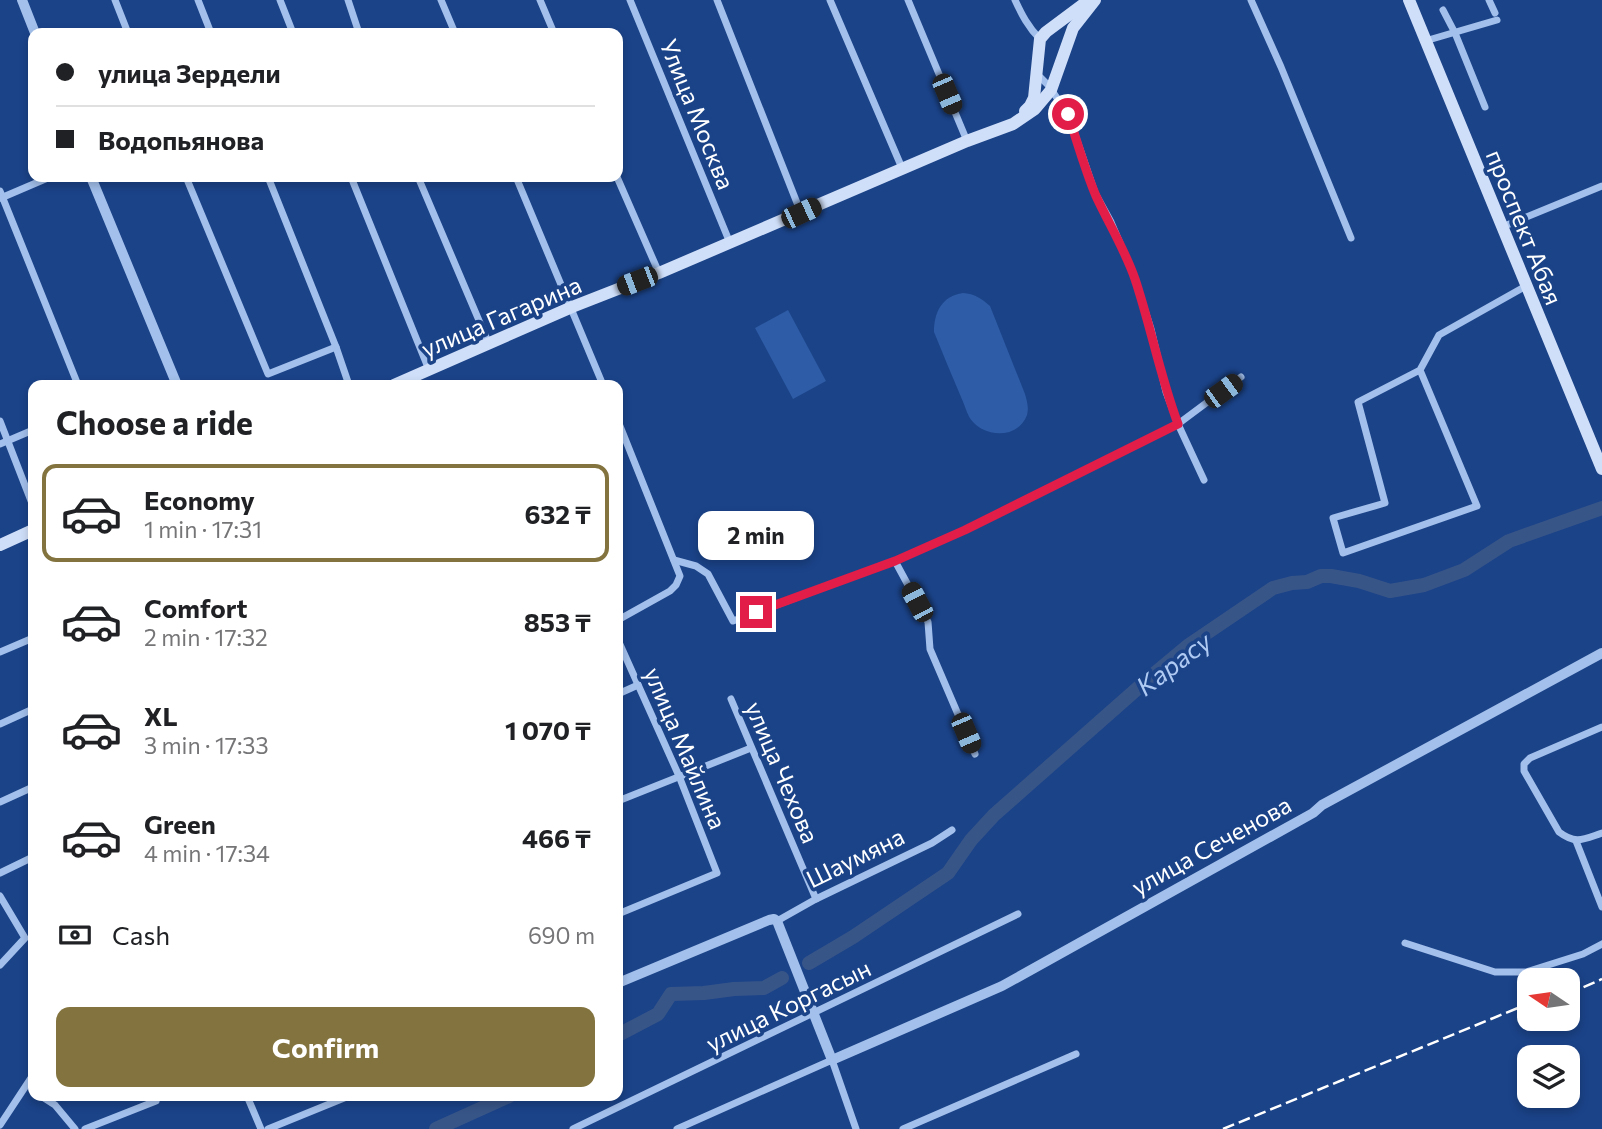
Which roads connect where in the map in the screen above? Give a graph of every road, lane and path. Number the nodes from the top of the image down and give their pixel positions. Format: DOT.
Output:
graph roads {
  1 [pos="22,0"];
  2 [pos="115,0"];
  3 [pos="198,0"];
  4 [pos="280,0"];
  5 [pos="348,0"];
  6 [pos="441,0"];
  7 [pos="540,0"];
  8 [pos="630,0"];
  9 [pos="717,0"];
  10 [pos="830,0"];
  11 [pos="908,0"];
  12 [pos="1015,0"];
  13 [pos="1088,0"];
  14 [pos="1094,0"];
  15 [pos="1251,0"];
  16 [pos="1409,0"];
  17 [pos="1489,0"];
  18 [pos="1443,9"];
  19 [pos="1068,23"];
  20 [pos="33,28"];
  21 [pos="126,28"];
  22 [pos="209,28"];
  23 [pos="291,28"];
  24 [pos="357,28"];
  25 [pos="453,28"];
  26 [pos="552,28"];
  27 [pos="1455,33"];
  28 [pos="1040,39"];
  29 [pos="1425,41"];
  30 [pos="1038,56"];
  31 [pos="1060,64"];
  32 [pos="1037,74"];
  33 [pos="1051,90"];
  34 [pos="1485,107"];
  35 [pos="1013,124"];
  36 [pos="967,141"];
  37 [pos="902,168"];
  38 [pos="37,182"];
  39 [pos="93,182"];
  40 [pos="188,182"];
  41 [pos="270,182"];
  42 [pos="353,182"];
  43 [pos="420,182"];
  44 [pos="518,182"];
  45 [pos="619,182"];
  46 [pos="1602,186"];
  47 [pos="1,196"];
  48 [pos="801,213"];
  49 [pos="1502,227"];
  50 [pos="1351,238"];
  51 [pos="730,243"];
  52 [pos="659,273"];
  53 [pos="1526,286"];
  54 [pos="572,307"];
  55 [pos="489,344"];
  56 [pos="336,347"];
  57 [pos="429,370"];
  58 [pos="1420,370"];
  59 [pos="1241,377"];
  60 [pos="76,380"];
  61 [pos="175,380"];
  62 [pos="347,380"];
  63 [pos="406,380"];
  64 [pos="601,380"];
  65 [pos="0,421"];
  66 [pos="1178,424"];
  67 [pos="28,432"];
  68 [pos="623,433"];
  69 [pos="4,442"];
  70 [pos="1602,469"];
  71 [pos="1204,480"];
  72 [pos="28,495"];
  73 [pos="28,532"];
  74 [pos="0,545"];
  75 [pos="674,560"];
  76 [pos="895,561"];
  77 [pos="623,617"];
  78 [pos="28,640"];
  79 [pos="623,651"];
  80 [pos="0,652"];
  81 [pos="1602,653"];
  82 [pos="638,685"];
  83 [pos="623,692"];
  84 [pos="731,699"];
  85 [pos="28,711"];
  86 [pos="0,724"];
  87 [pos="1602,727"];
  88 [pos="751,748"];
  89 [pos="975,754"];
  90 [pos="679,776"];
  91 [pos="28,789"];
  92 [pos="623,799"];
  93 [pos="0,802"];
  94 [pos="952,830"];
  95 [pos="1602,834"];
  96 [pos="1576,841"];
  97 [pos="28,859"];
  98 [pos="0,873"];
  99 [pos="0,896"];
  100 [pos="816,899"];
  101 [pos="1602,907"];
  102 [pos="623,912"];
  103 [pos="1018,914"];
  104 [pos="773,920"];
  105 [pos="1405,943"];
  106 [pos="1602,944"];
  107 [pos="0,965"];
  108 [pos="623,982"];
  109 [pos="814,1014"];
  110 [pos="1076,1054"];
  111 [pos="832,1060"];
  112 [pos="28,1090"];
  113 [pos="49,1101"];
  114 [pos="156,1101"];
  115 [pos="249,1101"];
  116 [pos="337,1101"];
  117 [pos="0,1125"];
  118 [pos="75,1129"];
  119 [pos="85,1129"];
  120 [pos="261,1129"];
  121 [pos="268,1129"];
  122 [pos="573,1129"];
  123 [pos="677,1129"];
  124 [pos="856,1129"];
  125 [pos="903,1129"];
  1 -- 20 [label="street"];
  2 -- 21 [label="street"];
  3 -- 22 [label="street"];
  4 -- 23 [label="street"];
  5 -- 24 [label="street"];
  6 -- 25 [label="street"];
  7 -- 26 [label="street"];
  8 -- 51 [label="street, Улица Москва"];
  9 -- 48 [label="street"];
  10 -- 37 [label="street"];
  11 -- 36 [label="street"];
  12 -- 28 [label="street"];
  13 -- 19 [label="main road, улица Гагарина"];
  14 -- 19 [label="main road, улица Гагарина"];
  15 -- 50 [label="street"];
  16 -- 29 [label="main road, проспект Абая"];
  17 -- 27 [label="street"];
  18 -- 27 [label="street"];
  19 -- 28 [label="main road, улица Гагарина"];
  19 -- 31 [label="main road, улица Гагарина"];
  27 -- 29 [label="street"];
  27 -- 34 [label="street"];
  28 -- 30 [label="main road"];
  29 -- 49 [label="main road, проспект Абая"];
  30 -- 31 [label="main road"];
  30 -- 32 [label="main road"];
  31 -- 33 [label="main road, улица Гагарина"];
  32 -- 33 [label="street"];
  32 -- 35 [label="main road"];
  33 -- 35 [label="main road, улица Гагарина"];
  33 -- 66 [label="street"];
  35 -- 36 [label="main road, улица Гагарина"];
  36 -- 37 [label="main road, улица Гагарина"];
  37 -- 48 [label="main road, улица Гагарина"];
  38 -- 47 [label="street"];
  39 -- 61 [label="street"];
  40 -- 56 [label="street"];
  41 -- 56 [label="street"];
  42 -- 57 [label="street"];
  43 -- 55 [label="street"];
  44 -- 54 [label="street"];
  45 -- 52 [label="street"];
  46 -- 49 [label="street"];
  47 -- 60 [label="street"];
  48 -- 51 [label="main road, улица Гагарина"];
  49 -- 53 [label="main road, проспект Абая"];
  51 -- 52 [label="main road, улица Гагарина"];
  52 -- 54 [label="main road, улица Гагарина"];
  53 -- 58 [label="street"];
  53 -- 70 [label="main road, проспект Абая"];
  54 -- 55 [label="main road, улица Гагарина"];
  54 -- 64 [label="street"];
  55 -- 57 [label="main road, улица Гагарина"];
  56 -- 62 [label="street"];
  57 -- 63 [label="main road, улица Гагарина"];
  58 -- 58 [label="street"];
  59 -- 66 [label="street"];
  65 -- 69 [label="street"];
  66 -- 71 [label="street"];
  66 -- 76 [label="street"];
  67 -- 69 [label="street"];
  68 -- 75 [label="street"];
  69 -- 72 [label="street"];
  73 -- 74 [label="main road"];
  75 -- 76 [label="street"];
  75 -- 77 [label="street"];
  76 -- 89 [label="street"];
  78 -- 80 [label="street"];
  79 -- 82 [label="street, улица Майлина"];
  81 -- 111 [label="street, улица Сеченова"];
  82 -- 83 [label="street"];
  82 -- 90 [label="street, улица Майлина"];
  84 -- 88 [label="street, улица Чехова"];
  85 -- 86 [label="street"];
  87 -- 96 [label="street"];
  88 -- 90 [label="street"];
  88 -- 100 [label="street, улица Чехова"];
  90 -- 92 [label="street"];
  90 -- 102 [label="street, улица Майлина"];
  91 -- 93 [label="street"];
  94 -- 100 [label="street, Шаумяна"];
  95 -- 96 [label="street"];
  96 -- 101 [label="street"];
  97 -- 98 [label="street"];
  99 -- 107 [label="street"];
  100 -- 104 [label="street, Шаумяна"];
  103 -- 109 [label="street, улица Коргасын"];
  104 -- 108 [label="street, Шаумяна"];
  104 -- 109 [label="street"];
  105 -- 106 [label="street"];
  109 -- 111 [label="street"];
  109 -- 122 [label="street, улица Коргасын"];
  110 -- 125 [label="street"];
  111 -- 123 [label="street, улица Сеченова"];
  111 -- 124 [label="street"];
  112 -- 117 [label="street"];
  113 -- 118 [label="street"];
  114 -- 119 [label="street"];
  115 -- 120 [label="street"];
  116 -- 121 [label="street"];
}
